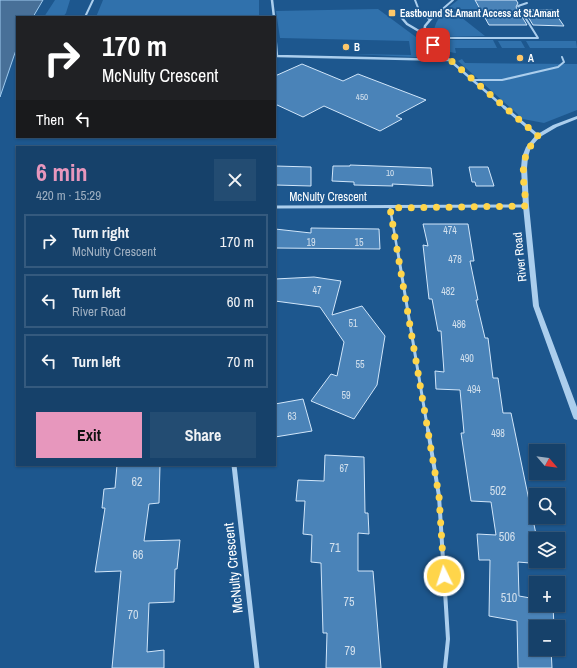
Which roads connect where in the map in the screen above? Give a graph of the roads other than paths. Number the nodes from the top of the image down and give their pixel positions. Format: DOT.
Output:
graph roads {
  1 [pos="93,0"];
  2 [pos="272,0"];
  3 [pos="415,0"];
  4 [pos="453,0"];
  5 [pos="527,3"];
  6 [pos="420,13"];
  7 [pos="85,16"];
  8 [pos="274,16"];
  9 [pos="430,20"];
  10 [pos="424,34"];
  11 [pos="427,38"];
  12 [pos="276,56"];
  13 [pos="562,57"];
  14 [pos="450,60"];
  15 [pos="472,80"];
  16 [pos="577,117"];
  17 [pos="538,136"];
  18 [pos="526,206"];
  19 [pos="276,207"];
  20 [pos="390,208"];
  21 [pos="577,417"];
  22 [pos="234,466"];
  23 [pos="257,668"];
  24 [pos="445,668"];
  1 -- 7 [label="lane"];
  2 -- 8 [label="street"];
  3 -- 6 [label="lane"];
  4 -- 9 [label="lane"];
  5 -- 11 [label="lane"];
  6 -- 9 [label="street"];
  6 -- 10 [label="street"];
  9 -- 10 [label="street"];
  10 -- 11 [label="street"];
  11 -- 14 [label="street"];
  12 -- 14 [label="street"];
  13 -- 15 [label="lane"];
  14 -- 15 [label="street"];
  15 -- 17 [label="street"];
  16 -- 17 [label="street, River Road"];
  17 -- 18 [label="street, River Road"];
  18 -- 20 [label="street, McNulty Crescent"];
  18 -- 21 [label="street, River Road"];
  19 -- 20 [label="street, McNulty Crescent"];
  20 -- 24 [label="lane"];
  22 -- 23 [label="street, McNulty Crescent"];
}
